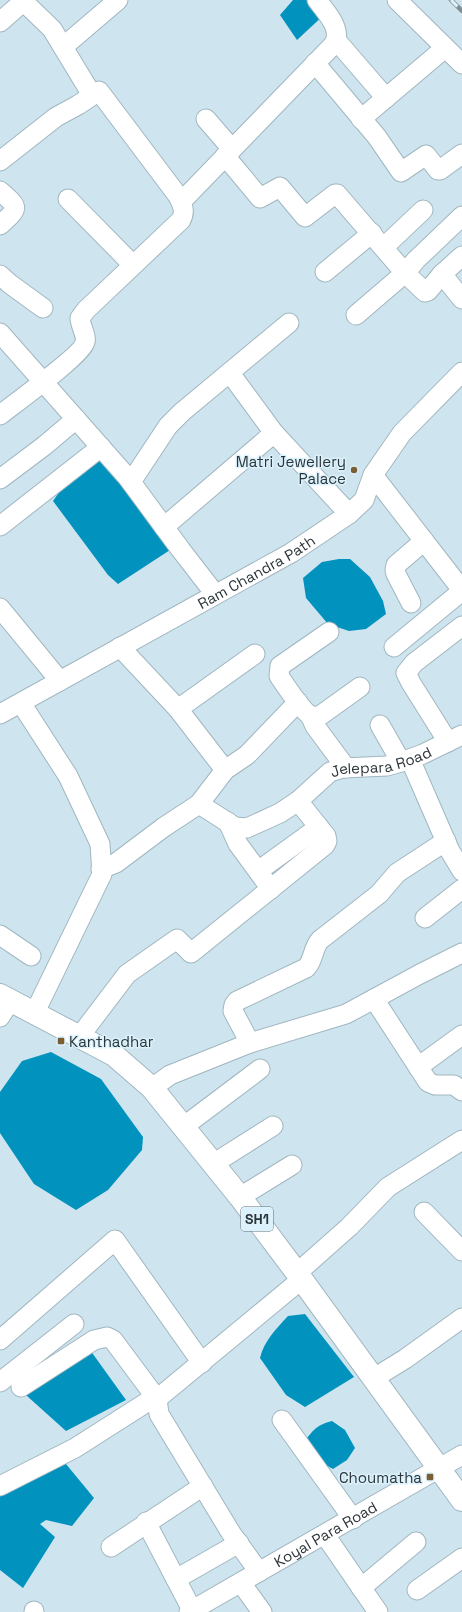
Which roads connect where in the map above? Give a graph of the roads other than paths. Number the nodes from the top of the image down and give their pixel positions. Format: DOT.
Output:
graph roads {
  1 [pos="118,0"];
  2 [pos="317,0"];
  3 [pos="397,0"];
  4 [pos="25,1"];
  5 [pos="0,22"];
  6 [pos="336,40"];
  7 [pos="63,47"];
  8 [pos="445,48"];
  9 [pos="316,63"];
  10 [pos="462,64"];
  11 [pos="92,95"];
  12 [pos="386,98"];
  13 [pos="206,119"];
  14 [pos="361,119"];
  15 [pos="229,153"];
  16 [pos="462,154"];
  17 [pos="0,161"];
  18 [pos="0,190"];
  19 [pos="68,199"];
  20 [pos="181,202"];
  21 [pos="424,210"];
  22 [pos="462,216"];
  23 [pos="0,225"];
  24 [pos="378,240"];
  25 [pos="462,256"];
  26 [pos="133,265"];
  27 [pos="325,272"];
  28 [pos="405,273"];
  29 [pos="442,274"];
  30 [pos="0,275"];
  31 [pos="462,299"];
  32 [pos="43,308"];
  33 [pos="356,315"];
  34 [pos="289,323"];
  35 [pos="0,333"];
  36 [pos="462,372"];
  37 [pos="230,373"];
  38 [pos="43,382"];
  39 [pos="0,415"];
  40 [pos="76,419"];
  41 [pos="274,433"];
  42 [pos="101,448"];
  43 [pos="373,475"];
  44 [pos="0,479"];
  45 [pos="131,482"];
  46 [pos="349,514"];
  47 [pos="0,526"];
  48 [pos="164,527"];
  49 [pos="424,541"];
  50 [pos="462,591"];
  51 [pos="215,594"];
  52 [pos="411,603"];
  53 [pos="0,608"];
  54 [pos="462,626"];
  55 [pos="328,632"];
  56 [pos="120,647"];
  57 [pos="394,647"];
  58 [pos="255,654"];
  59 [pos="60,681"];
  60 [pos="360,687"];
  61 [pos="21,703"];
  62 [pos="178,709"];
  63 [pos="304,709"];
  64 [pos="0,714"];
  65 [pos="380,725"];
  66 [pos="455,738"];
  67 [pos="406,760"];
  68 [pos="346,768"];
  69 [pos="225,770"];
  70 [pos="298,801"];
  71 [pos="199,804"];
  72 [pos="228,822"];
  73 [pos="319,827"];
  74 [pos="446,841"];
  75 [pos="101,869"];
  76 [pos="258,871"];
  77 [pos="462,871"];
  78 [pos="271,889"];
  79 [pos="462,889"];
  80 [pos="425,918"];
  81 [pos="0,935"];
  82 [pos="461,955"];
  83 [pos="31,956"];
  84 [pos="374,999"];
  85 [pos="3,1004"];
  86 [pos="35,1012"];
  87 [pos="462,1035"];
  88 [pos="80,1036"];
  89 [pos="250,1043"];
  90 [pos="418,1067"];
  91 [pos="260,1069"];
  92 [pos="152,1088"];
  93 [pos="462,1091"];
  94 [pos="183,1126"];
  95 [pos="273,1126"];
  96 [pos="462,1140"];
  97 [pos="214,1164"];
  98 [pos="292,1165"];
  99 [pos="240,1197"];
  100 [pos="424,1212"];
  101 [pos="462,1251"];
  102 [pos="299,1276"];
  103 [pos="462,1318"];
  104 [pos="74,1324"];
  105 [pos="0,1340"];
  106 [pos="202,1363"];
  107 [pos="374,1378"];
  108 [pos="0,1382"];
  109 [pos="21,1387"];
  110 [pos="156,1398"];
  111 [pos="282,1420"];
  112 [pos="462,1455"];
  113 [pos="439,1468"];
  114 [pos="0,1486"];
  115 [pos="203,1486"];
  116 [pos="462,1500"];
  117 [pos="352,1519"];
  118 [pos="146,1522"];
  119 [pos="325,1535"];
  120 [pos="416,1542"];
  121 [pos="239,1543"];
  122 [pos="111,1547"];
  123 [pos="462,1558"];
  124 [pos="259,1572"];
  125 [pos="176,1579"];
  126 [pos="241,1583"];
  127 [pos="362,1588"];
  128 [pos="417,1590"];
  129 [pos="190,1611"];
  130 [pos="262,1612"];
  131 [pos="378,1612"];
  1 -- 7 [label="street"];
  2 -- 6 [label="street"];
  3 -- 8 [label="street"];
  4 -- 5 [label="street"];
  4 -- 7 [label="street"];
  6 -- 9 [label="street"];
  6 -- 12 [label="street"];
  7 -- 11 [label="street"];
  8 -- 10 [label="street"];
  8 -- 12 [label="street"];
  9 -- 14 [label="street"];
  9 -- 15 [label="street"];
  11 -- 17 [label="street"];
  11 -- 20 [label="street"];
  12 -- 14 [label="street"];
  13 -- 15 [label="street"];
  14 -- 16 [label="street"];
  15 -- 20 [label="street"];
  15 -- 24 [label="street"];
  18 -- 23 [label="street"];
  19 -- 26 [label="street"];
  20 -- 26 [label="street"];
  21 -- 24 [label="street"];
  22 -- 28 [label="street"];
  24 -- 27 [label="street"];
  24 -- 28 [label="street"];
  25 -- 29 [label="street"];
  26 -- 38 [label="street"];
  28 -- 29 [label="street"];
  28 -- 33 [label="street"];
  29 -- 31 [label="street"];
  30 -- 32 [label="street"];
  34 -- 37 [label="street"];
  35 -- 38 [label="street"];
  36 -- 43 [label="street, Ram Chandra Path"];
  37 -- 41 [label="street"];
  37 -- 45 [label="street"];
  38 -- 39 [label="street"];
  38 -- 40 [label="street"];
  40 -- 42 [label="street"];
  40 -- 44 [label="street"];
  41 -- 46 [label="street"];
  41 -- 48 [label="street"];
  42 -- 45 [label="street"];
  42 -- 47 [label="street"];
  43 -- 46 [label="street, Ram Chandra Path"];
  43 -- 49 [label="street"];
  45 -- 48 [label="street"];
  46 -- 51 [label="street, Ram Chandra Path"];
  48 -- 51 [label="street"];
  49 -- 50 [label="street"];
  49 -- 52 [label="street"];
  50 -- 57 [label="street"];
  51 -- 56 [label="street, Ram Chandra Path"];
  53 -- 59 [label="street"];
  54 -- 66 [label="street"];
  55 -- 63 [label="street"];
  56 -- 59 [label="street, Ram Chandra Path"];
  56 -- 62 [label="street"];
  58 -- 62 [label="street"];
  59 -- 61 [label="street, Ram Chandra Path"];
  60 -- 63 [label="street"];
  61 -- 64 [label="street, Ram Chandra Path"];
  61 -- 75 [label="street"];
  62 -- 69 [label="street"];
  63 -- 68 [label="street"];
  63 -- 69 [label="street"];
  65 -- 67 [label="street"];
  66 -- 67 [label="street, Jelepara Road"];
  67 -- 68 [label="street, Jelepara Road"];
  67 -- 74 [label="street"];
  68 -- 70 [label="street, Jelepara Road"];
  69 -- 71 [label="street"];
  70 -- 72 [label="street, Jelepara Road"];
  70 -- 73 [label="street"];
  71 -- 72 [label="street, Jelepara Road"];
  71 -- 75 [label="street"];
  72 -- 76 [label="street"];
  73 -- 76 [label="street"];
  73 -- 78 [label="street"];
  74 -- 77 [label="street"];
  74 -- 89 [label="street"];
  75 -- 86 [label="street"];
  76 -- 78 [label="street"];
  78 -- 88 [label="street"];
  79 -- 80 [label="street"];
  81 -- 83 [label="street"];
  82 -- 84 [label="street"];
  84 -- 89 [label="street"];
  84 -- 90 [label="street"];
  85 -- 86 [label="main road, SH1"];
  86 -- 88 [label="main road, SH1"];
  87 -- 90 [label="street"];
  88 -- 92 [label="main road, SH1"];
  89 -- 92 [label="street"];
  90 -- 93 [label="street"];
  91 -- 94 [label="street"];
  92 -- 94 [label="main road, SH1"];
  94 -- 97 [label="main road, SH1"];
  95 -- 97 [label="street"];
  96 -- 102 [label="street"];
  97 -- 99 [label="main road, SH1"];
  98 -- 99 [label="street"];
  99 -- 102 [label="main road, SH1"];
  100 -- 101 [label="street"];
  102 -- 106 [label="street"];
  102 -- 107 [label="main road, SH1"];
  103 -- 107 [label="street"];
  104 -- 108 [label="street"];
  105 -- 106 [label="street"];
  106 -- 110 [label="street"];
  107 -- 113 [label="main road, SH1"];
  109 -- 110 [label="street"];
  110 -- 114 [label="street"];
  110 -- 115 [label="street"];
  111 -- 117 [label="street"];
  112 -- 113 [label="street, Koyal Para Road"];
  113 -- 116 [label="main road, SH1"];
  113 -- 117 [label="street, Koyal Para Road"];
  115 -- 118 [label="street"];
  115 -- 121 [label="street"];
  117 -- 119 [label="street, Koyal Para Road"];
  118 -- 122 [label="street"];
  118 -- 125 [label="street"];
  119 -- 124 [label="street, Koyal Para Road"];
  119 -- 127 [label="street"];
  120 -- 127 [label="street"];
  121 -- 124 [label="street"];
  121 -- 125 [label="street"];
  123 -- 128 [label="street"];
  124 -- 126 [label="street, Koyal Para Road"];
  125 -- 129 [label="street"];
  126 -- 129 [label="street, Koyal Para Road"];
  126 -- 130 [label="street"];
  127 -- 131 [label="street"];
}
